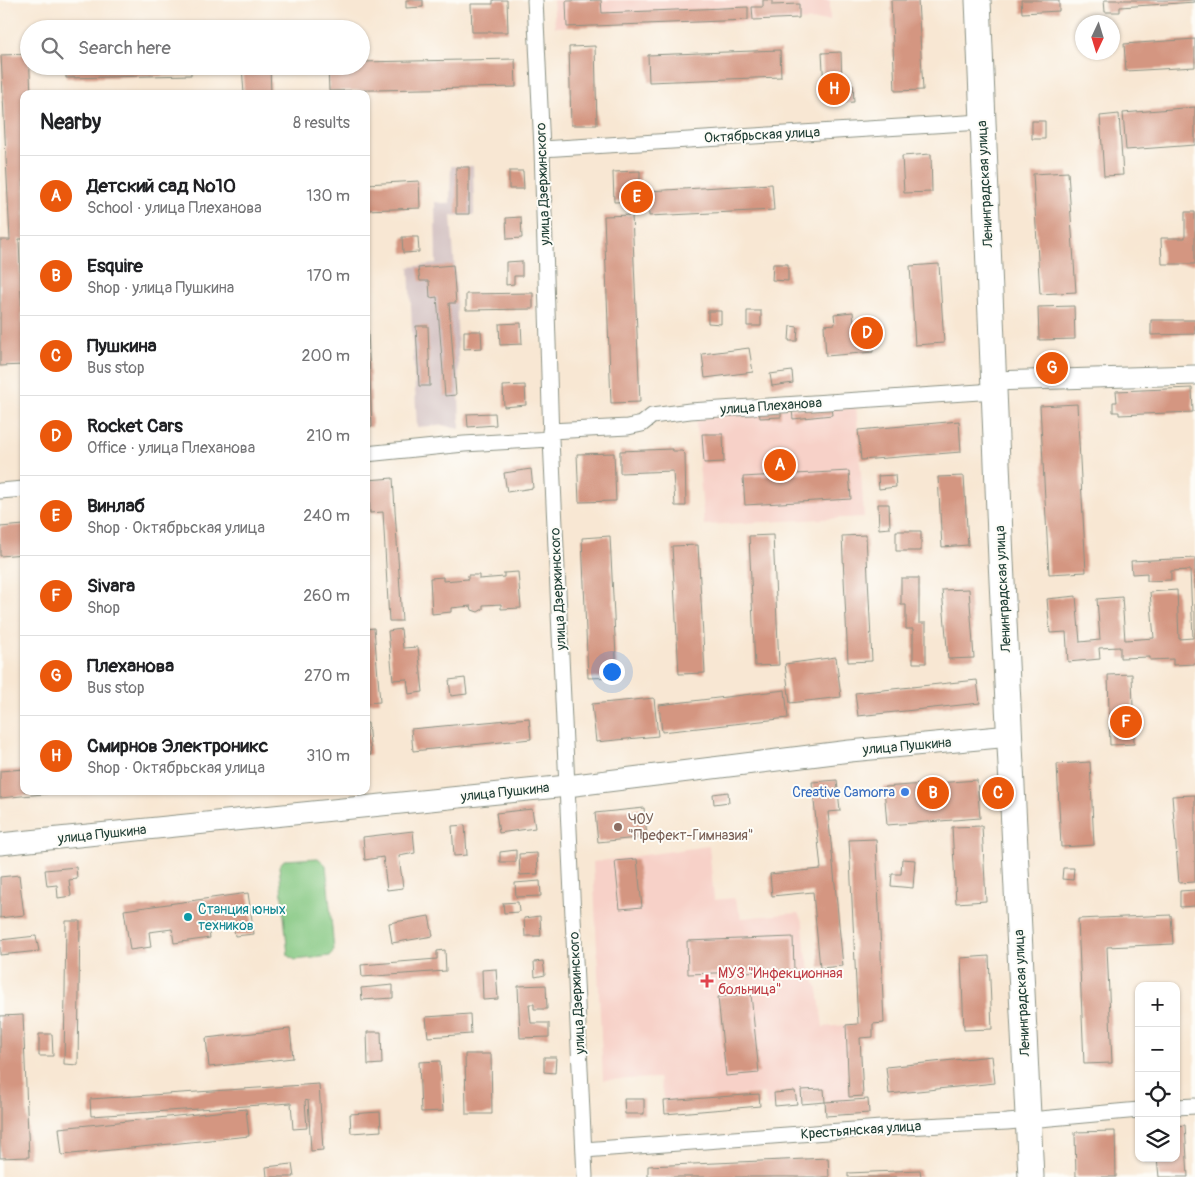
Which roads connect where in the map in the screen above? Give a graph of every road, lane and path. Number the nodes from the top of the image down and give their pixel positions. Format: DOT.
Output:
graph roads {
  1 [pos="535,0"];
  2 [pos="978,0"];
  3 [pos="982,122"];
  4 [pos="542,149"];
  5 [pos="1195,375"];
  6 [pos="994,386"];
  7 [pos="550,435"];
  8 [pos="370,454"];
  9 [pos="20,489"];
  10 [pos="0,491"];
  11 [pos="1010,736"];
  12 [pos="567,786"];
  13 [pos="0,844"];
  14 [pos="1195,1106"];
  15 [pos="1180,1107"];
  16 [pos="1135,1110"];
  17 [pos="1028,1120"];
  18 [pos="584,1150"];
  19 [pos="585,1177"];
  20 [pos="1031,1177"];
  1 -- 4 [label="street, улица Дзержинского"];
  2 -- 3 [label="highway, Ленинградская улица"];
  3 -- 4 [label="street, Октябрьская улица"];
  3 -- 6 [label="highway, Ленинградская улица"];
  4 -- 7 [label="street, улица Дзержинского"];
  5 -- 6 [label="street, улица Плеханова"];
  6 -- 7 [label="street, улица Плеханова"];
  6 -- 11 [label="highway, Ленинградская улица"];
  7 -- 8 [label="street, улица Плеханова"];
  7 -- 12 [label="street, улица Дзержинского"];
  9 -- 10 [label="street"];
  11 -- 12 [label="main road, улица Пушкина"];
  11 -- 17 [label="highway, Ленинградская улица"];
  12 -- 13 [label="main road, улица Пушкина"];
  12 -- 18 [label="street, улица Дзержинского"];
  14 -- 15 [label="street"];
  16 -- 17 [label="street, Крестьянская улица"];
  17 -- 18 [label="street, Крестьянская улица"];
  17 -- 20 [label="highway, Ленинградская улица"];
  18 -- 19 [label="street, улица Дзержинского"];
}
